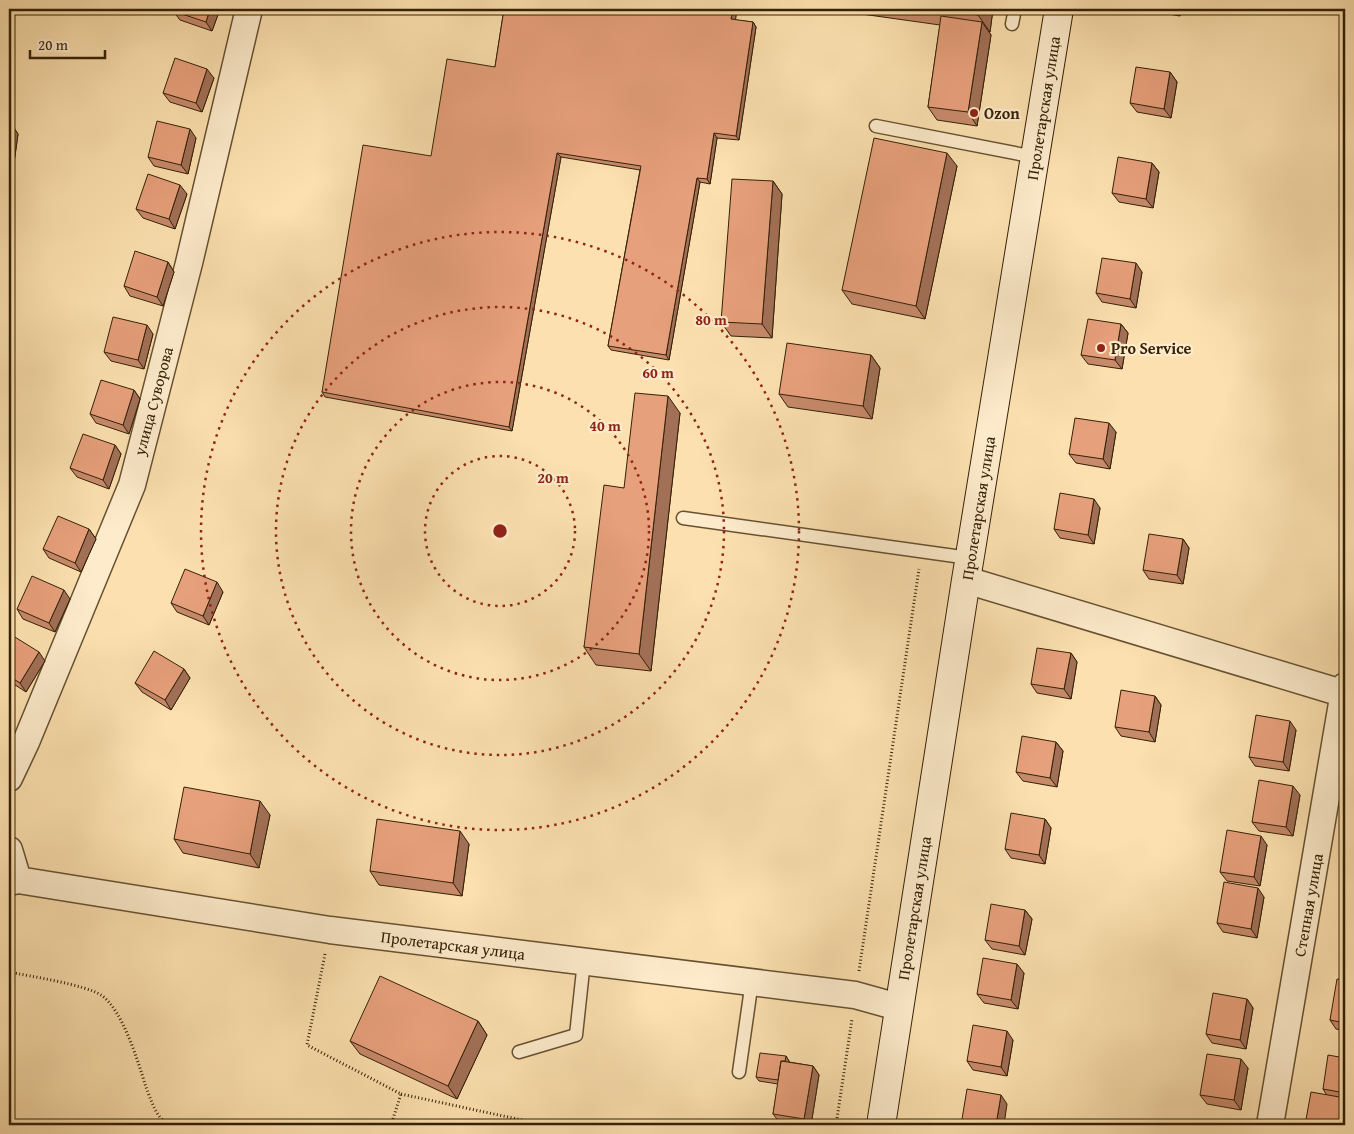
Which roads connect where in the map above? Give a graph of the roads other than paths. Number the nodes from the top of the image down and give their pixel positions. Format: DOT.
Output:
graph roads {
  1 [pos="249,9"];
  2 [pos="1015,9"];
  3 [pos="1059,9"];
  4 [pos="1012,24"];
  5 [pos="876,126"];
  6 [pos="1035,157"];
  7 [pos="683,518"];
  8 [pos="968,569"];
  9 [pos="1345,691"];
  10 [pos="17,737"];
  11 [pos="9,778"];
  12 [pos="9,850"];
  13 [pos="14,881"];
  14 [pos="584,962"];
  15 [pos="752,981"];
  16 [pos="898,1007"];
  17 [pos="519,1052"];
  18 [pos="739,1072"];
  19 [pos="881,1125"];
  20 [pos="1270,1125"];
  1 -- 10 [label="street, улица Суворова"];
  2 -- 4 [label="lane"];
  3 -- 6 [label="main road, Пролетарская улица"];
  5 -- 6 [label="lane"];
  6 -- 8 [label="main road, Пролетарская улица"];
  7 -- 8 [label="lane"];
  8 -- 9 [label="street"];
  8 -- 16 [label="main road, Пролетарская улица"];
  9 -- 20 [label="street, Степная улица"];
  10 -- 11 [label="street, улица Суворова"];
  12 -- 13 [label="street"];
  13 -- 14 [label="street, Пролетарская улица"];
  14 -- 15 [label="street, Пролетарская улица"];
  14 -- 17 [label="lane"];
  15 -- 16 [label="street, Пролетарская улица"];
  15 -- 18 [label="lane"];
  16 -- 19 [label="main road, Пролетарская улица"];
}
